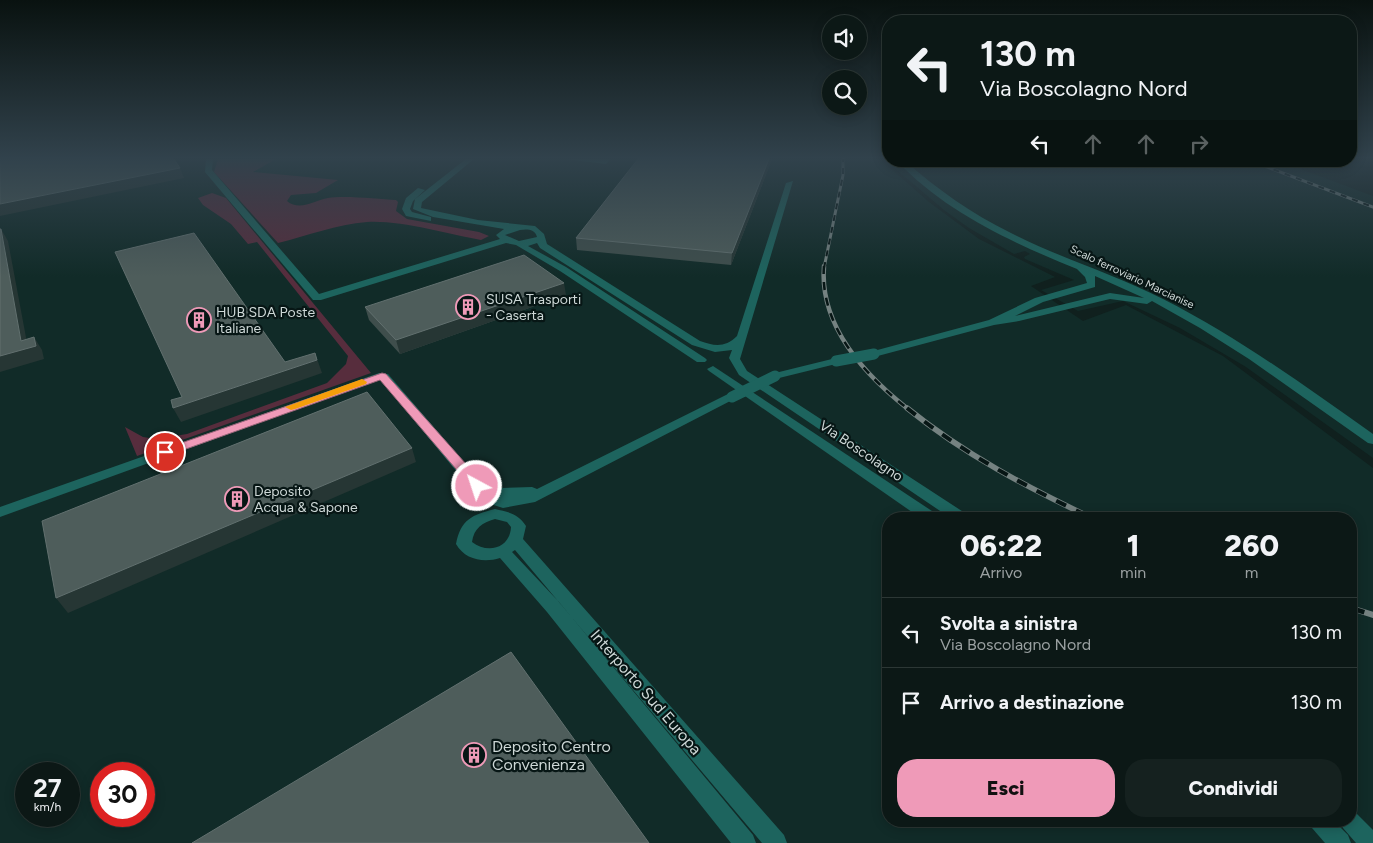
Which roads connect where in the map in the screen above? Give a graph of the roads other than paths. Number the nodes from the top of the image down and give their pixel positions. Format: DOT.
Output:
graph roads {
  1 [pos="232,198"];
  2 [pos="411,198"];
  3 [pos="421,198"];
  4 [pos="785,198"];
  5 [pos="950,198"];
  6 [pos="518,228"];
  7 [pos="504,238"];
  8 [pos="540,239"];
  9 [pos="519,244"];
  10 [pos="1077,264"];
  11 [pos="1123,284"];
  12 [pos="1092,285"];
  13 [pos="1110,296"];
  14 [pos="1028,305"];
  15 [pos="1178,310"];
  16 [pos="1041,313"];
  17 [pos="992,322"];
  18 [pos="742,337"];
  19 [pos="719,350"];
  20 [pos="701,360"];
  21 [pos="736,360"];
  22 [pos="713,369"];
  23 [pos="1373,440"];
  24 [pos="0,512"];
  25 [pos="923,512"];
  26 [pos="952,512"];
  27 [pos="1325,827"];
  28 [pos="1356,827"];
  29 [pos="746,843"];
  30 [pos="776,843"];
  31 [pos="1340,843"];
  32 [pos="1371,843"];
  1 -- 7 [label="street"];
  2 -- 7 [label="street, Via Boscolagno"];
  3 -- 6 [label="street, Via Boscolagno"];
  4 -- 18 [label="street"];
  5 -- 10 [label="street, Scalo ferroviario Marcianise"];
  6 -- 7 [label="street"];
  6 -- 8 [label="street, Via Boscolagno"];
  7 -- 9 [label="street, Via Boscolagno"];
  8 -- 9 [label="street"];
  8 -- 19 [label="street, Via Boscolagno"];
  9 -- 20 [label="street, Via Boscolagno"];
  10 -- 11 [label="street, Scalo ferroviario Marcianise"];
  10 -- 12 [label="street"];
  11 -- 12 [label="street"];
  11 -- 13 [label="street"];
  11 -- 15 [label="street, Scalo ferroviario Marcianise"];
  12 -- 14 [label="street"];
  13 -- 15 [label="street"];
  13 -- 16 [label="street"];
  14 -- 16 [label="street"];
  14 -- 17 [label="street"];
  15 -- 23 [label="street, Scalo ferroviario Marcianise"];
  16 -- 17 [label="street"];
  17 -- 24 [label="street, bridge"];
  18 -- 19 [label="street"];
  18 -- 21 [label="street"];
  19 -- 20 [label="street"];
  19 -- 21 [label="street, Via Boscolagno"];
  20 -- 22 [label="street, Via Boscolagno"];
  21 -- 22 [label="street"];
  21 -- 26 [label="street, Via Boscolagno"];
  22 -- 25 [label="street, Via Boscolagno"];
  27 -- 31 [label="street"];
  28 -- 32 [label="street"];
  29 -- 30 [label="street, Interporto Sud Europa"];
}
